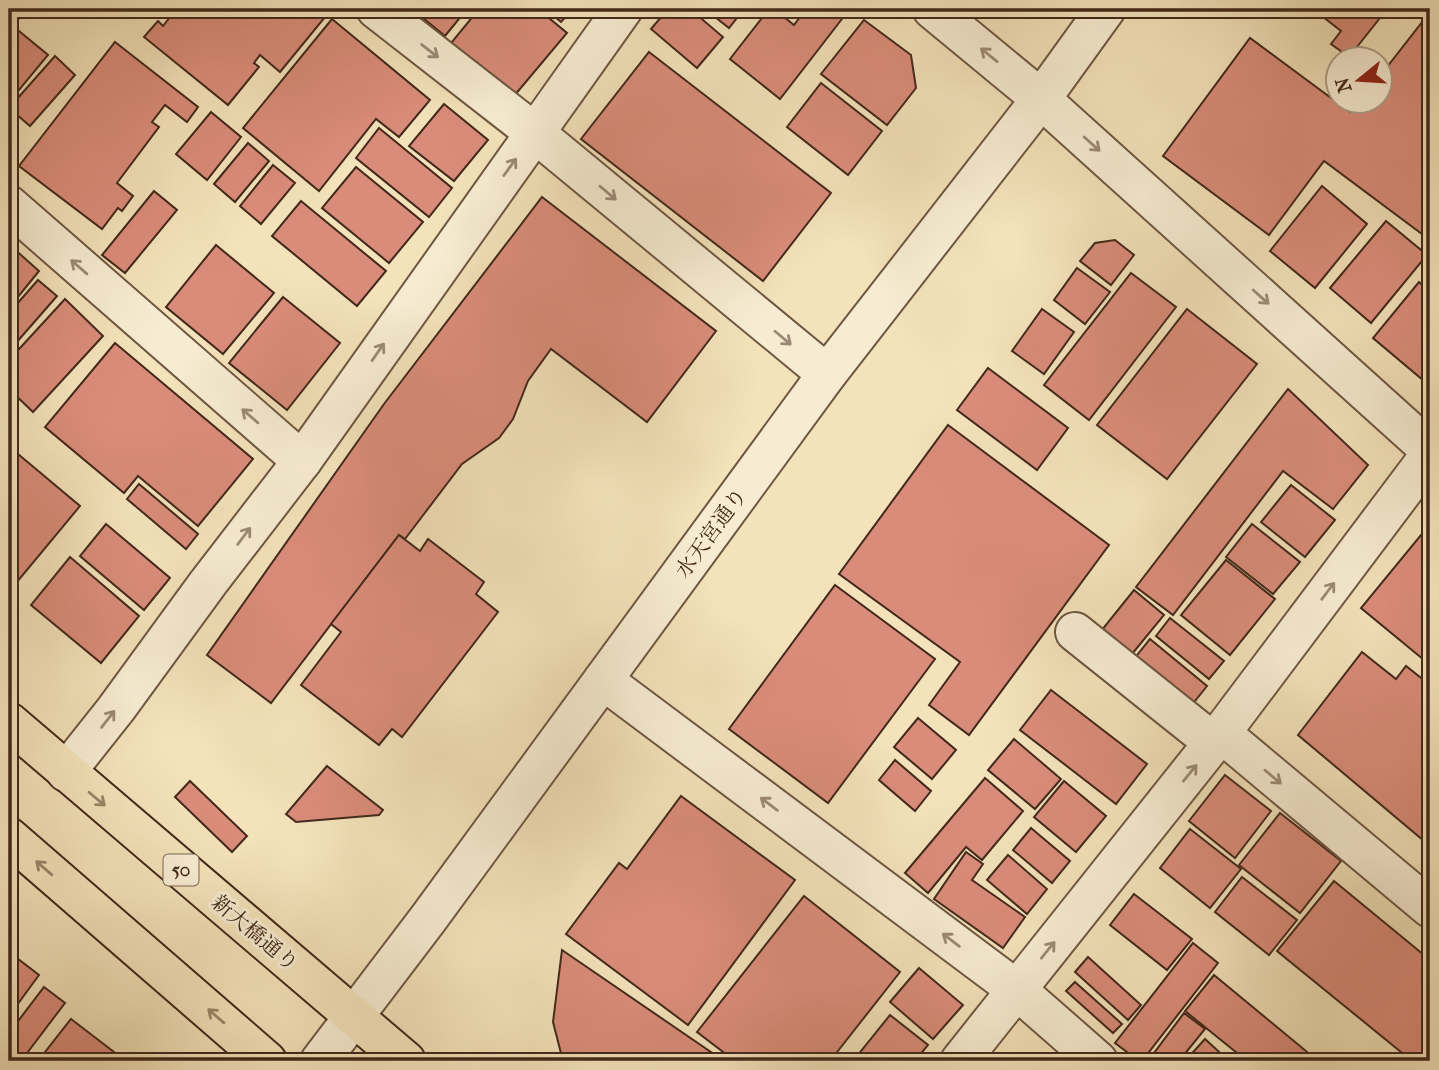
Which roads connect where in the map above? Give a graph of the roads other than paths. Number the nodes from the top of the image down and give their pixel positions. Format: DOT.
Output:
graph roads {
  1 [pos="376,9"];
  2 [pos="623,9"];
  3 [pos="932,9"];
  4 [pos="1106,9"];
  5 [pos="1041,99"];
  6 [pos="535,133"];
  7 [pos="9,205"];
  8 [pos="827,374"];
  9 [pos="1430,452"];
  10 [pos="302,461"];
  11 [pos="1074,632"];
  12 [pos="603,680"];
  13 [pos="9,722"];
  14 [pos="1217,738"];
  15 [pos="66,772"];
  16 [pos="9,837"];
  17 [pos="1430,908"];
  18 [pos="1017,990"];
  19 [pos="355,1016"];
  20 [pos="267,1061"];
  21 [pos="320,1061"];
  22 [pos="406,1061"];
  23 [pos="960,1061"];
  24 [pos="1098,1061"];
  1 -- 6 [label="street, one-way"];
  2 -- 6 [label="street"];
  5 -- 3 [label="street, one-way"];
  4 -- 5 [label="street, 水天宮通り"];
  5 -- 8 [label="street, 水天宮通り"];
  5 -- 9 [label="street, one-way"];
  6 -- 8 [label="street, one-way"];
  10 -- 6 [label="street, one-way"];
  10 -- 7 [label="street, one-way"];
  8 -- 12 [label="street, 水天宮通り"];
  14 -- 9 [label="street, one-way"];
  15 -- 10 [label="street, one-way"];
  11 -- 14 [label="street"];
  18 -- 12 [label="street, one-way"];
  12 -- 19 [label="street, 水天宮通り"];
  13 -- 15 [label="main road, 新大橋通り / 50"];
  14 -- 17 [label="street, one-way"];
  18 -- 14 [label="street, one-way"];
  15 -- 19 [label="main road, 新大橋通り / 50, one-way"];
  20 -- 16 [label="main road, one-way"];
  18 -- 23 [label="street"];
  18 -- 24 [label="street"];
  19 -- 21 [label="street, 水天宮通り"];
  19 -- 22 [label="main road, 新大橋通り / 50"];
}
